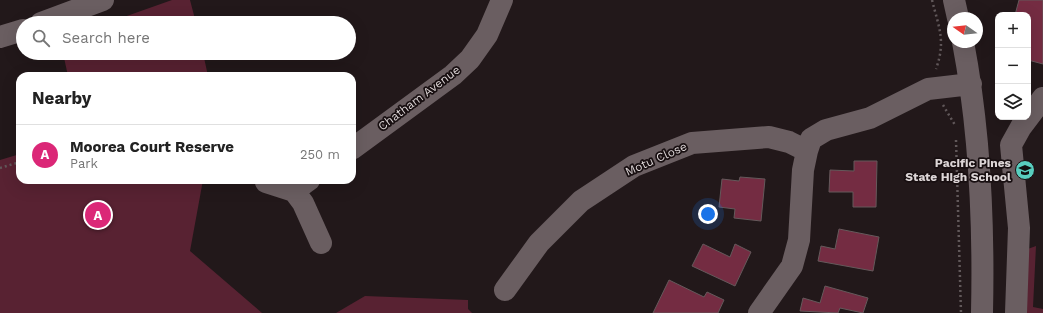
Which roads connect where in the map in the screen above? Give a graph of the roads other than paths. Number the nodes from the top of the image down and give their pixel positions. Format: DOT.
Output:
graph roads {
  1 [pos="103,0"];
  2 [pos="502,0"];
  3 [pos="954,0"];
  4 [pos="957,12"];
  5 [pos="61,16"];
  6 [pos="16,32"];
  7 [pos="0,37"];
  8 [pos="964,48"];
  9 [pos="971,84"];
  10 [pos="1043,98"];
  11 [pos="356,145"];
  12 [pos="1012,145"];
  13 [pos="978,148"];
  14 [pos="807,151"];
  15 [pos="289,184"];
  16 [pos="301,185"];
  17 [pos="321,243"];
  18 [pos="505,290"];
  19 [pos="759,313"];
  20 [pos="982,313"];
  21 [pos="1016,313"];
  1 -- 5 [label="street"];
  2 -- 11 [label="street, Chatham Avenue"];
  3 -- 4 [label="street"];
  6 -- 7 [label="street"];
  8 -- 9 [label="street"];
  9 -- 13 [label="street"];
  9 -- 14 [label="street"];
  10 -- 12 [label="street"];
  12 -- 13 [label="street"];
  12 -- 21 [label="street"];
  13 -- 20 [label="street"];
  14 -- 18 [label="street, Motu Close"];
  14 -- 19 [label="street"];
  15 -- 16 [label="street"];
  16 -- 17 [label="street"];
}
